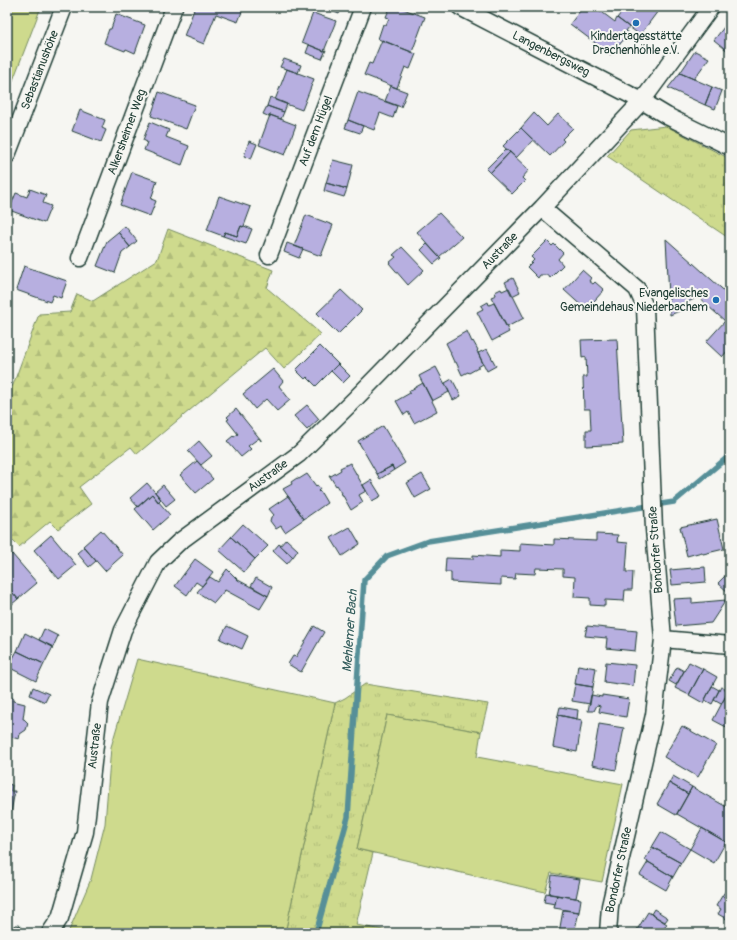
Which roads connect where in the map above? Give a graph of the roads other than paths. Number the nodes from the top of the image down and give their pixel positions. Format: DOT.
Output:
graph roads {
  1 [pos="64,7"];
  2 [pos="174,7"];
  3 [pos="363,7"];
  4 [pos="460,7"];
  5 [pos="711,7"];
  6 [pos="642,101"];
  7 [pos="730,147"];
  8 [pos="7,155"];
  9 [pos="542,208"];
  10 [pos="269,255"];
  11 [pos="80,258"];
  12 [pos="663,639"];
  13 [pos="730,645"];
  14 [pos="50,933"];
  15 [pos="608,933"];
  1 -- 8 [label="street, Sebastianushöhe"];
  2 -- 11 [label="street, Alkersheimer Weg"];
  3 -- 10 [label="street, Auf dem Hügel"];
  4 -- 6 [label="street, Langenbergsweg"];
  5 -- 6 [label="street, Austraße"];
  6 -- 7 [label="street, Langenbergsweg"];
  6 -- 9 [label="street, Austraße"];
  9 -- 12 [label="street, Bondorfer Straße"];
  9 -- 14 [label="street, Austraße"];
  12 -- 13 [label="street"];
  12 -- 15 [label="street, Bondorfer Straße"];
}
